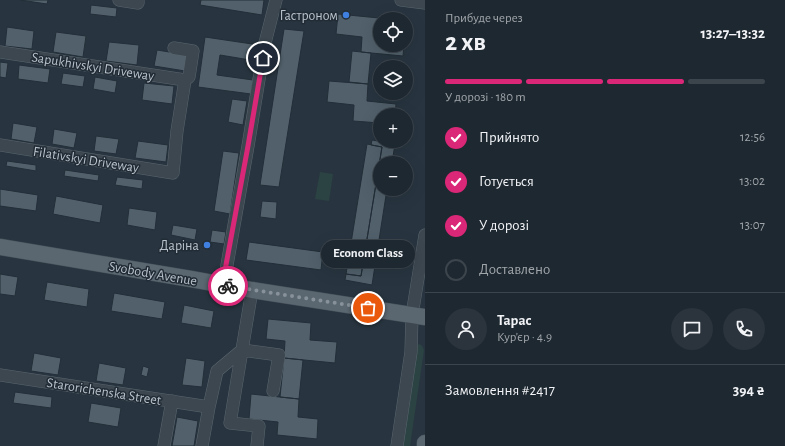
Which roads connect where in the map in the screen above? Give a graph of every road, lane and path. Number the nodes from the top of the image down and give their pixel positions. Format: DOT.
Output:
graph roads {
  1 [pos="119,0"];
  2 [pos="138,0"];
  3 [pos="276,0"];
  4 [pos="401,0"];
  5 [pos="425,3"];
  6 [pos="174,48"];
  7 [pos="0,52"];
  8 [pos="185,80"];
  9 [pos="0,145"];
  10 [pos="425,235"];
  11 [pos="0,247"];
  12 [pos="224,285"];
  13 [pos="252,290"];
  14 [pos="418,316"];
  15 [pos="242,350"];
  16 [pos="0,375"];
  17 [pos="273,391"];
  18 [pos="172,401"];
  19 [pos="209,407"];
  20 [pos="164,446"];
  21 [pos="202,446"];
  22 [pos="257,446"];
  23 [pos="397,446"];
  1 -- 2 [label="street"];
  3 -- 12 [label="street"];
  4 -- 5 [label="street"];
  6 -- 8 [label="street"];
  7 -- 8 [label="street, Sapukhivskyi Driveway"];
  8 -- 9 [label="street, Filativskyi Driveway"];
  10 -- 14 [label="street"];
  11 -- 12 [label="main road, Svobody Avenue"];
  12 -- 13 [label="main road, Svobody Avenue"];
  13 -- 14 [label="main road, Svobody Avenue"];
  13 -- 15 [label="street"];
  14 -- 23 [label="street"];
  15 -- 17 [label="street"];
  15 -- 19 [label="street"];
  15 -- 22 [label="street"];
  16 -- 18 [label="street, Starorichenska Street"];
  18 -- 19 [label="street, Starorichenska Street"];
  18 -- 20 [label="street"];
  19 -- 21 [label="street"];
}
